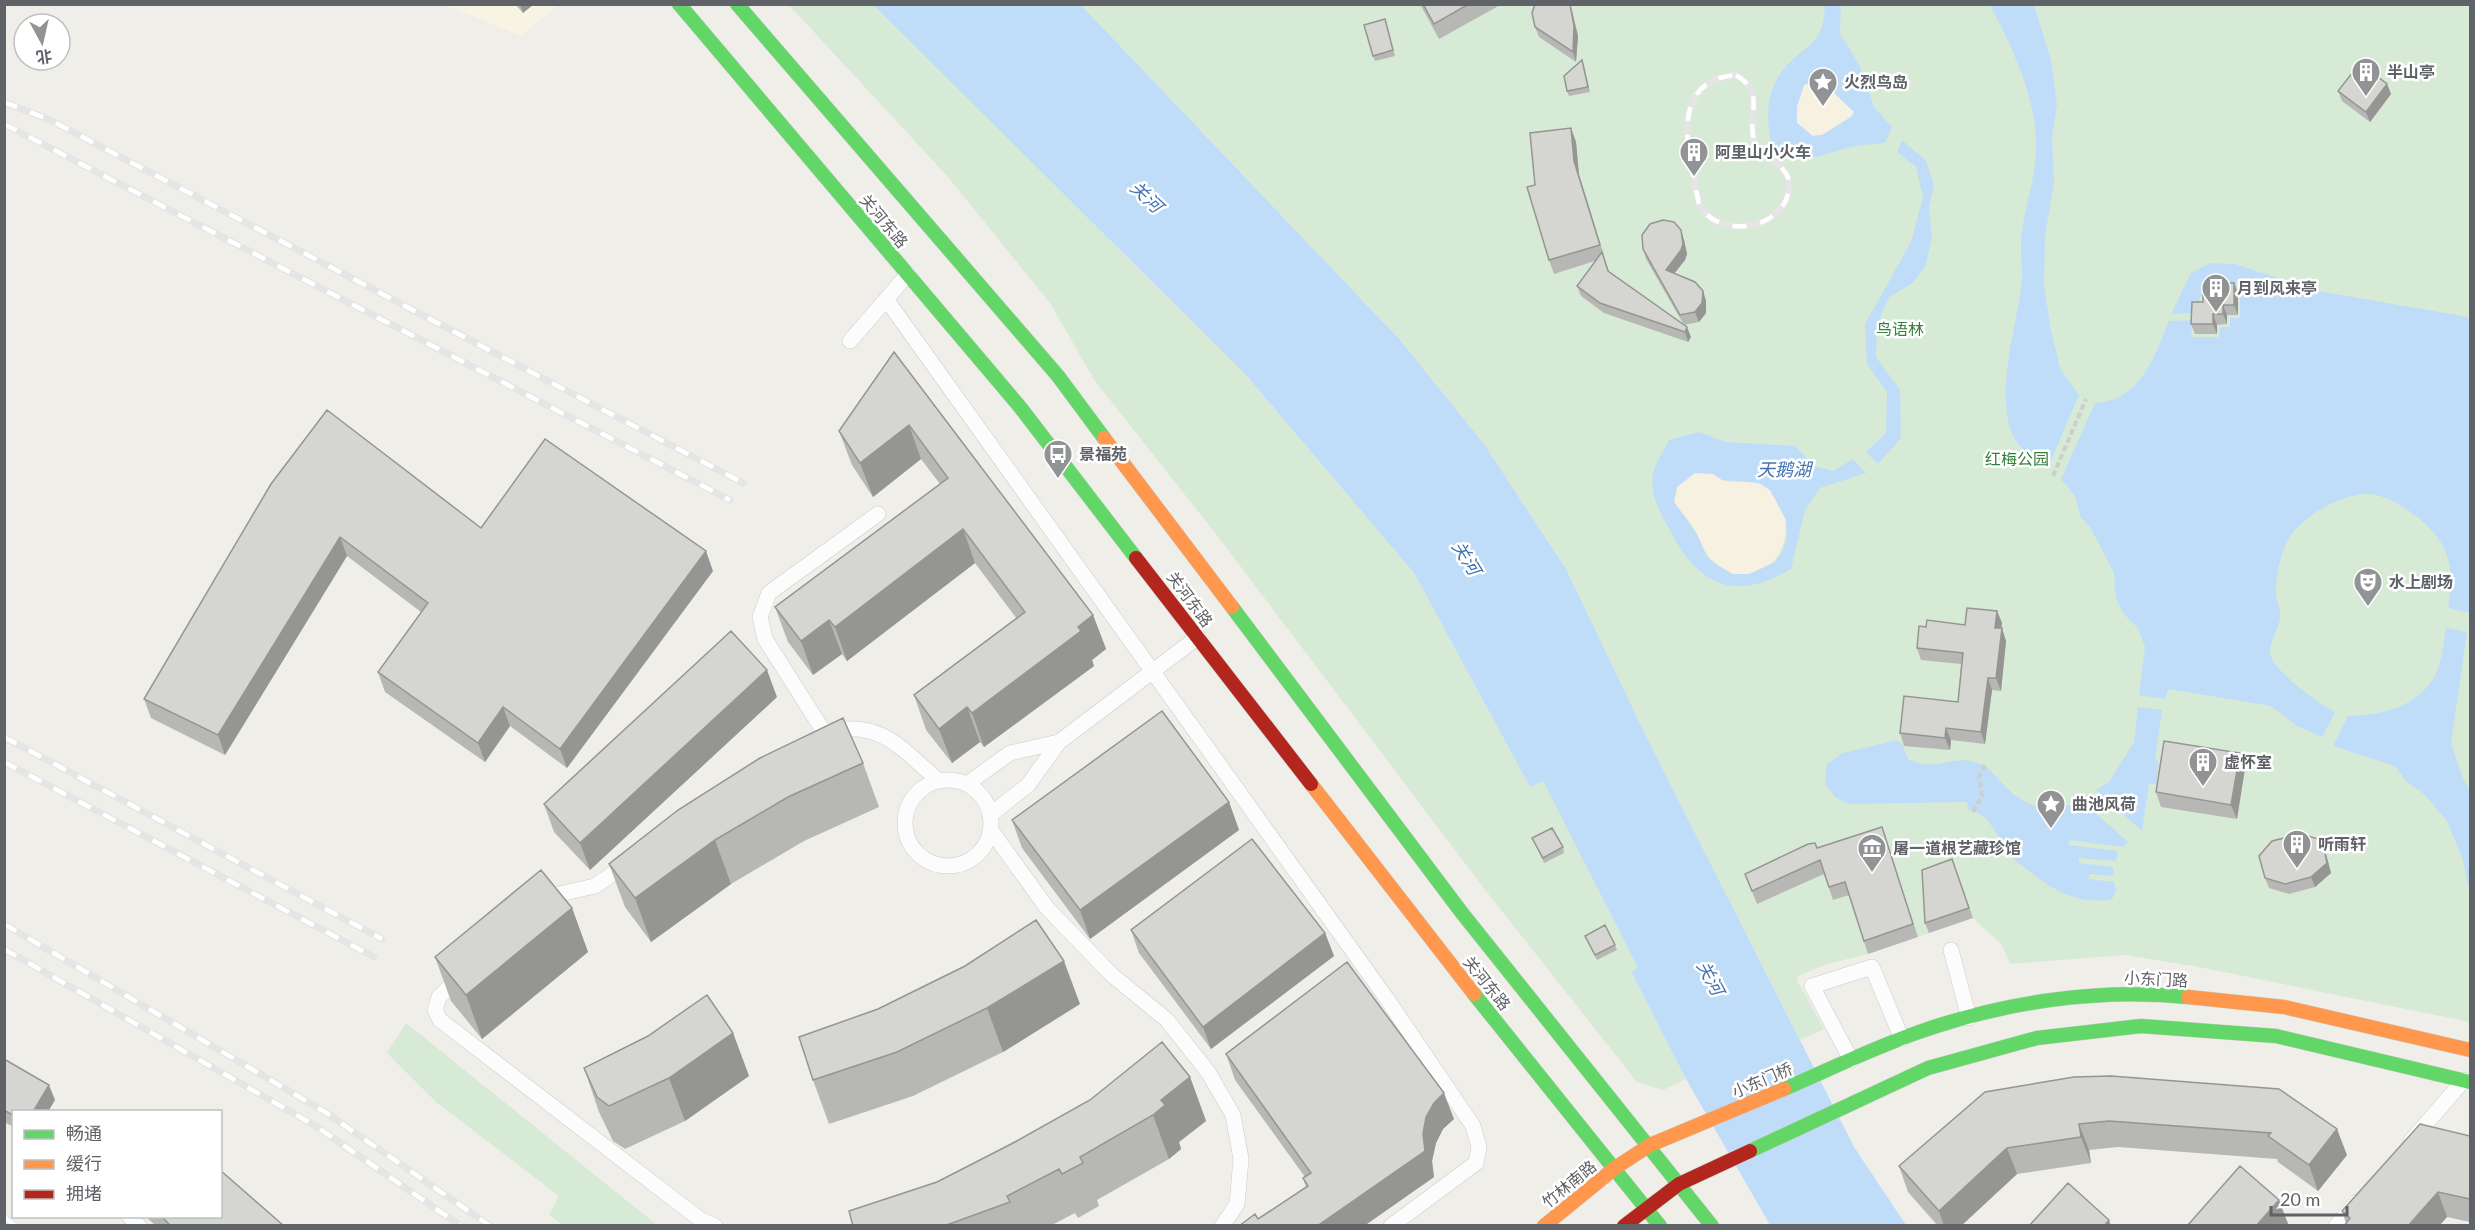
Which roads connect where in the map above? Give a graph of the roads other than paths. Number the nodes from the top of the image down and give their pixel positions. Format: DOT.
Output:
graph roads {
  1 [pos="679,4"];
  2 [pos="737,4"];
  3 [pos="908,274"];
  4 [pos="886,300"];
  5 [pos="850,341"];
  6 [pos="878,514"];
  7 [pos="1198,637"];
  8 [pos="1151,672"];
  9 [pos="1059,742"];
  10 [pos="938,780"];
  11 [pos="967,784"];
  12 [pos="990,822"];
  13 [pos="642,853"];
  14 [pos="528,911"];
  15 [pos="1951,950"];
  16 [pos="472,966"];
  17 [pos="1969,1018"];
  18 [pos="1902,1039"];
  19 [pos="2470,1050"];
  20 [pos="1848,1061"];
  21 [pos="2468,1081"];
  22 [pos="1650,1145"];
  23 [pos="2404,1149"];
  24 [pos="1615,1168"];
  25 [pos="1679,1184"];
  26 [pos="2366,1191"];
  27 [pos="1646,1207"];
  28 [pos="715,1226"];
  29 [pos="1221,1226"];
  30 [pos="1391,1226"];
  31 [pos="1544,1226"];
  32 [pos="1624,1226"];
  33 [pos="1660,1226"];
  34 [pos="1712,1226"];
  35 [pos="2336,1226"];
  1 -- 3 [label="main road, 关河东路"];
  2 -- 22 [label="main road, 关河东路"];
  3 -- 4 [label="lane"];
  3 -- 7 [label="main road, 关河东路"];
  4 -- 5 [label="lane"];
  4 -- 8 [label="lane"];
  6 -- 10 [label="lane"];
  7 -- 8 [label="lane"];
  7 -- 24 [label="main road, 关河东路"];
  8 -- 9 [label="lane"];
  8 -- 30 [label="lane"];
  9 -- 11 [label="lane"];
  9 -- 12 [label="lane"];
  10 -- 11 [label="lane"];
  10 -- 12 [label="lane"];
  11 -- 12 [label="lane"];
  12 -- 29 [label="lane"];
  13 -- 14 [label="lane"];
  15 -- 17 [label="lane"];
  16 -- 28 [label="lane"];
  17 -- 18 [label="main road, 小东门路"];
  17 -- 19 [label="main road, 小东门路"];
  18 -- 20 [label="main road, 小东门路"];
  18 -- 20 [label="lane"];
  20 -- 22 [label="main road, 小东门桥"];
  21 -- 23 [label="lane"];
  21 -- 25 [label="main road"];
  22 -- 24 [label="main road"];
  22 -- 25 [label="main road, 关河东路"];
  24 -- 27 [label="main road, 关河东路"];
  24 -- 31 [label="main road, 竹林南路"];
  25 -- 27 [label="main road"];
  25 -- 34 [label="main road, 关河东路"];
  26 -- 35 [label="lane"];
  27 -- 32 [label="main road"];
  27 -- 33 [label="main road, 关河东路"];
}
